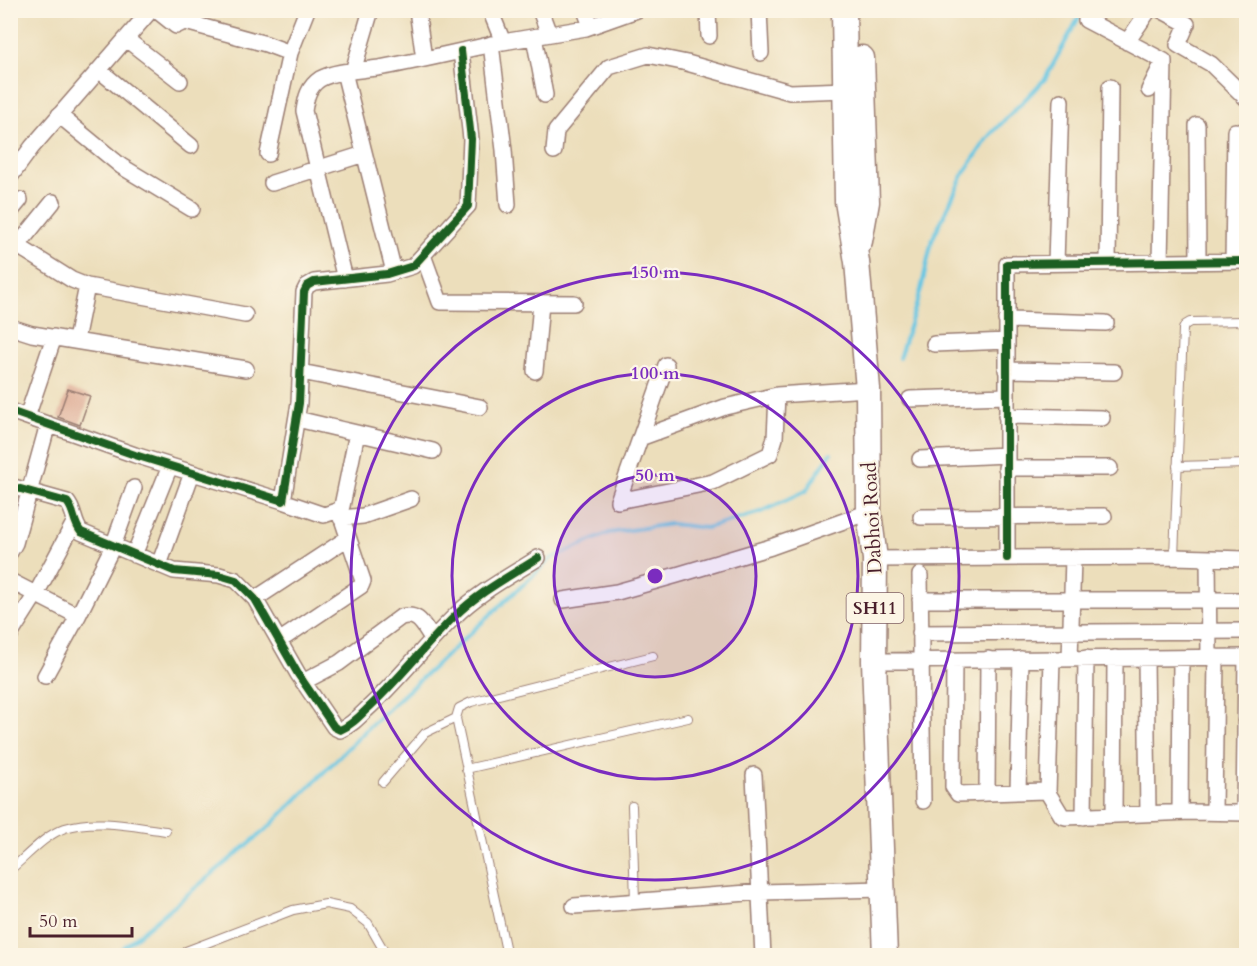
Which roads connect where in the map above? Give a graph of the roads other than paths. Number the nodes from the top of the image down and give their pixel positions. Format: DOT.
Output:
graph roads {
  1 [pos="151,10"];
  2 [pos="156,10"];
  3 [pos="307,10"];
  4 [pos="371,10"];
  5 [pos="417,10"];
  6 [pos="490,10"];
  7 [pos="540,10"];
  8 [pos="585,10"];
  9 [pos="637,10"];
  10 [pos="708,10"];
  11 [pos="759,10"];
  12 [pos="844,10"];
  13 [pos="860,10"];
  14 [pos="1149,10"];
  15 [pos="1161,10"];
  16 [pos="1191,17"];
  17 [pos="1086,20"];
  18 [pos="591,26"];
  19 [pos="542,35"];
  20 [pos="710,36"];
  21 [pos="126,39"];
  22 [pos="1128,42"];
  23 [pos="497,43"];
  24 [pos="1178,45"];
  25 [pos="461,51"];
  26 [pos="290,53"];
  27 [pos="761,53"];
  28 [pos="424,59"];
  29 [pos="1164,61"];
  30 [pos="99,70"];
  31 [pos="349,72"];
  32 [pos="180,81"];
  33 [pos="1110,87"];
  34 [pos="846,90"];
  35 [pos="1149,90"];
  36 [pos="546,95"];
  37 [pos="1246,98"];
  38 [pos="1061,101"];
  39 [pos="59,116"];
  40 [pos="1197,125"];
  41 [pos="1236,131"];
  42 [pos="191,146"];
  43 [pos="554,151"];
  44 [pos="268,154"];
  45 [pos="364,154"];
  46 [pos="319,167"];
  47 [pos="10,177"];
  48 [pos="272,183"];
  49 [pos="53,202"];
  50 [pos="508,205"];
  51 [pos="192,209"];
  52 [pos="13,247"];
  53 [pos="423,255"];
  54 [pos="1240,261"];
  55 [pos="857,262"];
  56 [pos="1160,262"];
  57 [pos="1198,262"];
  58 [pos="1056,263"];
  59 [pos="1108,263"];
  60 [pos="394,272"];
  61 [pos="345,279"];
  62 [pos="87,286"];
  63 [pos="541,303"];
  64 [pos="574,303"];
  65 [pos="245,315"];
  66 [pos="1006,320"];
  67 [pos="1246,321"];
  68 [pos="1106,323"];
  69 [pos="10,327"];
  70 [pos="54,337"];
  71 [pos="76,340"];
  72 [pos="1007,341"];
  73 [pos="934,344"];
  74 [pos="666,365"];
  75 [pos="246,369"];
  76 [pos="1006,370"];
  77 [pos="535,371"];
  78 [pos="301,372"];
  79 [pos="1114,372"];
  80 [pos="868,389"];
  81 [pos="777,395"];
  82 [pos="1007,396"];
  83 [pos="910,399"];
  84 [pos="480,407"];
  85 [pos="10,411"];
  86 [pos="1006,416"];
  87 [pos="27,417"];
  88 [pos="1102,418"];
  89 [pos="297,419"];
  90 [pos="48,424"];
  91 [pos="357,434"];
  92 [pos="640,438"];
  93 [pos="433,451"];
  94 [pos="920,459"];
  95 [pos="1006,462"];
  96 [pos="1246,464"];
  97 [pos="170,466"];
  98 [pos="1177,466"];
  99 [pos="1110,468"];
  100 [pos="192,473"];
  101 [pos="10,486"];
  102 [pos="135,488"];
  103 [pos="28,492"];
  104 [pos="411,499"];
  105 [pos="283,501"];
  106 [pos="869,512"];
  107 [pos="340,514"];
  108 [pos="1006,516"];
  109 [pos="1104,516"];
  110 [pos="921,517"];
  111 [pos="75,521"];
  112 [pos="348,538"];
  113 [pos="113,546"];
  114 [pos="10,552"];
  115 [pos="134,555"];
  116 [pos="1174,557"];
  117 [pos="538,558"];
  118 [pos="1007,558"];
  119 [pos="1073,558"];
  120 [pos="1208,558"];
  121 [pos="875,559"];
  122 [pos="1246,559"];
  123 [pos="159,565"];
  124 [pos="920,575"];
  125 [pos="10,581"];
  126 [pos="36,594"];
  127 [pos="255,599"];
  128 [pos="563,600"];
  129 [pos="920,600"];
  130 [pos="1072,600"];
  131 [pos="1209,600"];
  132 [pos="1246,600"];
  133 [pos="78,616"];
  134 [pos="1209,630"];
  135 [pos="1246,631"];
  136 [pos="1071,632"];
  137 [pos="920,633"];
  138 [pos="10,634"];
  139 [pos="432,638"];
  140 [pos="279,641"];
  141 [pos="653,656"];
  142 [pos="1181,657"];
  143 [pos="1212,657"];
  144 [pos="1246,657"];
  145 [pos="1086,658"];
  146 [pos="1115,658"];
  147 [pos="1146,658"];
  148 [pos="988,659"];
  149 [pos="1021,659"];
  150 [pos="1052,659"];
  151 [pos="1070,659"];
  152 [pos="920,660"];
  153 [pos="954,660"];
  154 [pos="874,661"];
  155 [pos="45,676"];
  156 [pos="303,682"];
  157 [pos="456,718"];
  158 [pos="688,718"];
  159 [pos="466,768"];
  160 [pos="754,775"];
  161 [pos="383,782"];
  162 [pos="1018,792"];
  163 [pos="987,793"];
  164 [pos="1048,793"];
  165 [pos="923,801"];
  166 [pos="632,806"];
  167 [pos="1180,812"];
  168 [pos="1214,812"];
  169 [pos="1245,813"];
  170 [pos="1148,814"];
  171 [pos="1114,815"];
  172 [pos="1084,817"];
  173 [pos="166,831"];
  174 [pos="10,870"];
  175 [pos="884,889"];
  176 [pos="761,892"];
  177 [pos="635,901"];
  178 [pos="574,906"];
  179 [pos="186,951"];
  180 [pos="387,956"];
  181 [pos="507,956"];
  182 [pos="763,956"];
  183 [pos="885,956"];
  1 -- 21 [label="street"];
  2 -- 26 [label="street"];
  3 -- 26 [label="street"];
  4 -- 31 [label="street"];
  5 -- 28 [label="street"];
  6 -- 23 [label="street"];
  7 -- 19 [label="street"];
  8 -- 18 [label="street"];
  9 -- 18 [label="street"];
  10 -- 20 [label="street"];
  11 -- 27 [label="street"];
  12 -- 34 [label="main road, Dabhoi Road / SH11"];
  13 -- 55 [label="main road, Dabhoi Road / SH11"];
  14 -- 22 [label="street"];
  15 -- 16 [label="street"];
  16 -- 24 [label="street"];
  17 -- 22 [label="street"];
  18 -- 19 [label="street"];
  19 -- 23 [label="street"];
  19 -- 36 [label="street"];
  21 -- 30 [label="street"];
  21 -- 32 [label="street"];
  22 -- 29 [label="street"];
  23 -- 25 [label="street"];
  23 -- 50 [label="street"];
  24 -- 29 [label="street"];
  24 -- 37 [label="street"];
  25 -- 28 [label="street"];
  25 -- 53 [label="street"];
  26 -- 44 [label="street"];
  28 -- 31 [label="street"];
  29 -- 35 [label="street"];
  29 -- 56 [label="street"];
  30 -- 39 [label="street"];
  30 -- 42 [label="street"];
  31 -- 45 [label="street"];
  31 -- 46 [label="street"];
  33 -- 59 [label="street"];
  34 -- 43 [label="street"];
  34 -- 55 [label="main road, Dabhoi Road / SH11"];
  38 -- 58 [label="street"];
  39 -- 47 [label="street"];
  39 -- 51 [label="street"];
  40 -- 57 [label="street"];
  41 -- 54 [label="street"];
  45 -- 46 [label="street"];
  45 -- 60 [label="street"];
  46 -- 48 [label="street"];
  46 -- 61 [label="street"];
  49 -- 52 [label="street"];
  52 -- 62 [label="street"];
  53 -- 60 [label="street"];
  53 -- 63 [label="street"];
  54 -- 57 [label="street"];
  55 -- 80 [label="main road, Dabhoi Road / SH11"];
  56 -- 57 [label="street"];
  56 -- 59 [label="street"];
  58 -- 59 [label="street"];
  58 -- 66 [label="street"];
  60 -- 61 [label="street"];
  61 -- 78 [label="street"];
  62 -- 65 [label="street"];
  62 -- 71 [label="street"];
  63 -- 64 [label="street"];
  63 -- 77 [label="street"];
  66 -- 68 [label="street"];
  66 -- 72 [label="street"];
  67 -- 98 [label="lane"];
  69 -- 70 [label="street"];
  70 -- 71 [label="street"];
  70 -- 87 [label="street"];
  71 -- 75 [label="street"];
  72 -- 73 [label="street"];
  72 -- 76 [label="street"];
  74 -- 92 [label="street"];
  76 -- 79 [label="street"];
  76 -- 82 [label="street"];
  78 -- 84 [label="street"];
  78 -- 89 [label="street"];
  80 -- 81 [label="street"];
  80 -- 106 [label="main road, Dabhoi Road / SH11"];
  81 -- 92 [label="street"];
  81 -- 92 [label="street"];
  82 -- 83 [label="street"];
  82 -- 86 [label="street"];
  85 -- 87 [label="street"];
  86 -- 88 [label="street"];
  86 -- 95 [label="street"];
  87 -- 90 [label="street"];
  89 -- 91 [label="street"];
  89 -- 105 [label="street"];
  90 -- 97 [label="street"];
  90 -- 103 [label="street"];
  91 -- 93 [label="street"];
  91 -- 107 [label="street"];
  94 -- 95 [label="street"];
  95 -- 99 [label="street"];
  95 -- 108 [label="street"];
  96 -- 98 [label="lane"];
  97 -- 100 [label="street"];
  97 -- 115 [label="street"];
  98 -- 116 [label="lane"];
  100 -- 105 [label="street"];
  100 -- 123 [label="street"];
  101 -- 103 [label="street"];
  102 -- 113 [label="street"];
  103 -- 111 [label="street"];
  103 -- 114 [label="street"];
  104 -- 107 [label="street"];
  105 -- 107 [label="street"];
  106 -- 121 [label="main road, Dabhoi Road / SH11"];
  106 -- 128 [label="street"];
  107 -- 112 [label="street"];
  108 -- 109 [label="street"];
  108 -- 110 [label="street"];
  108 -- 118 [label="street"];
  111 -- 113 [label="street"];
  111 -- 126 [label="street"];
  112 -- 127 [label="street"];
  112 -- 140 [label="street"];
  113 -- 115 [label="street"];
  113 -- 133 [label="street"];
  115 -- 123 [label="street"];
  116 -- 119 [label="street"];
  116 -- 120 [label="street"];
  117 -- 139 [label="street"];
  118 -- 119 [label="street"];
  118 -- 121 [label="street"];
  119 -- 130 [label="street"];
  120 -- 122 [label="street"];
  120 -- 131 [label="street"];
  121 -- 154 [label="main road, Dabhoi Road / SH11"];
  123 -- 127 [label="street"];
  124 -- 129 [label="street"];
  125 -- 126 [label="street"];
  126 -- 133 [label="street"];
  126 -- 138 [label="street"];
  127 -- 140 [label="street"];
  129 -- 130 [label="street"];
  129 -- 137 [label="street"];
  130 -- 131 [label="street"];
  130 -- 136 [label="street"];
  131 -- 132 [label="street"];
  131 -- 134 [label="street"];
  133 -- 155 [label="street"];
  134 -- 135 [label="street"];
  134 -- 136 [label="street"];
  134 -- 143 [label="street"];
  136 -- 137 [label="street"];
  136 -- 151 [label="street"];
  137 -- 152 [label="street"];
  139 -- 156 [label="street"];
  139 -- 156 [label="street"];
  140 -- 156 [label="street"];
  141 -- 157 [label="lane"];
  142 -- 143 [label="street"];
  142 -- 147 [label="street"];
  142 -- 167 [label="street"];
  143 -- 144 [label="street"];
  143 -- 168 [label="street"];
  144 -- 169 [label="street"];
  145 -- 146 [label="street"];
  145 -- 151 [label="street"];
  145 -- 172 [label="street"];
  146 -- 147 [label="street"];
  146 -- 171 [label="street"];
  147 -- 170 [label="street"];
  148 -- 149 [label="street"];
  148 -- 153 [label="street"];
  148 -- 163 [label="street"];
  149 -- 150 [label="street"];
  149 -- 162 [label="street"];
  150 -- 151 [label="street"];
  150 -- 164 [label="street"];
  152 -- 153 [label="street"];
  152 -- 154 [label="street"];
  152 -- 165 [label="street"];
  153 -- 163 [label="street"];
  154 -- 175 [label="main road, Dabhoi Road / SH11"];
  157 -- 159 [label="lane"];
  157 -- 161 [label="lane"];
  158 -- 159 [label="lane"];
  159 -- 181 [label="lane"];
  160 -- 176 [label="street"];
  162 -- 163 [label="street"];
  162 -- 164 [label="street"];
  164 -- 172 [label="street"];
  166 -- 177 [label="lane"];
  167 -- 168 [label="street"];
  167 -- 170 [label="street"];
  168 -- 169 [label="street"];
  170 -- 171 [label="street"];
  171 -- 172 [label="street"];
  173 -- 174 [label="lane"];
  175 -- 176 [label="street"];
  175 -- 183 [label="main road, Dabhoi Road / SH11"];
  176 -- 177 [label="street"];
  176 -- 182 [label="street"];
  177 -- 178 [label="street"];
  179 -- 180 [label="lane"];
}
